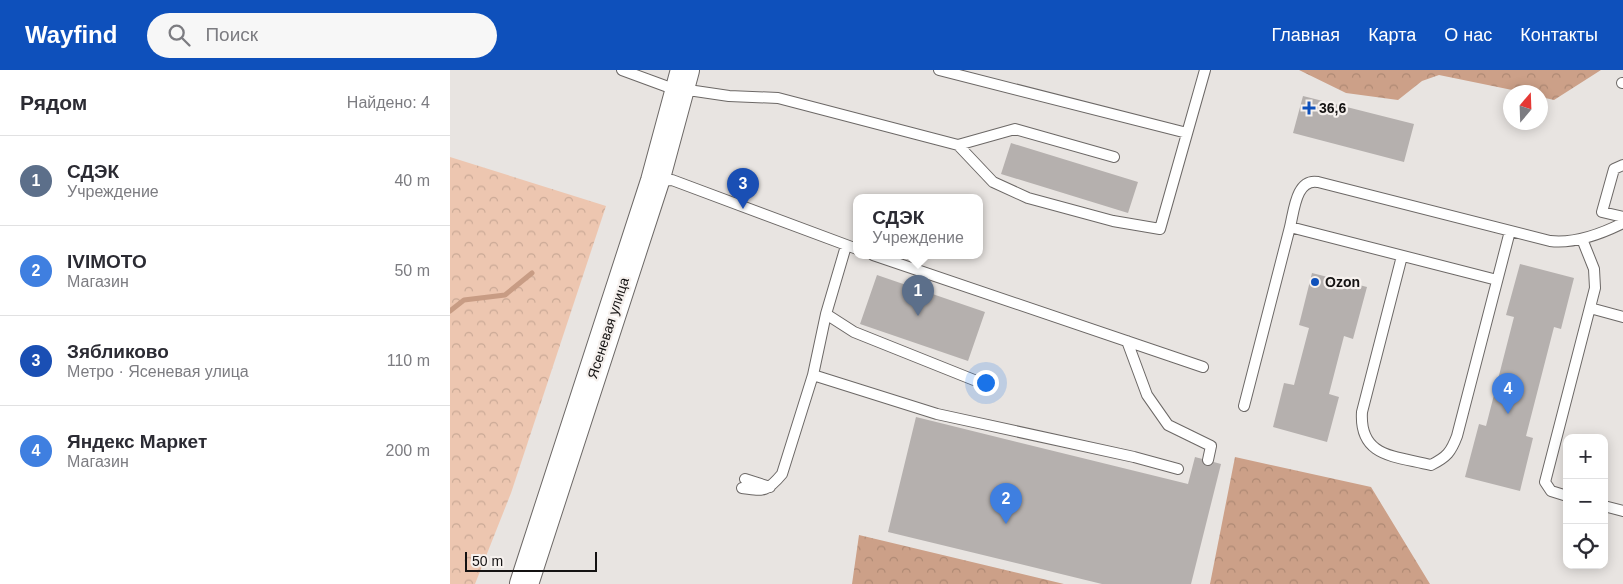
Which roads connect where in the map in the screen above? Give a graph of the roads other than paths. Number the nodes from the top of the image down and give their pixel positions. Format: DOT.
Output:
graph roads {
  1 [pos="622,70"];
  2 [pos="938,70"];
  3 [pos="1205,70"];
  4 [pos="968,74"];
  5 [pos="682,81"];
  6 [pos="1187,133"];
  7 [pos="958,145"];
  8 [pos="1114,157"];
  9 [pos="1623,165"];
  10 [pos="655,181"];
  11 [pos="1623,217"];
  12 [pos="1623,223"];
  13 [pos="1290,227"];
  14 [pos="1510,231"];
  15 [pos="1582,239"];
  16 [pos="846,246"];
  17 [pos="853,248"];
  18 [pos="1402,256"];
  19 [pos="885,259"];
  20 [pos="1498,280"];
  21 [pos="1590,308"];
  22 [pos="826,314"];
  23 [pos="1623,317"];
  24 [pos="1128,341"];
  25 [pos="1203,367"];
  26 [pos="813,375"];
  27 [pos="974,380"];
  28 [pos="1244,406"];
  29 [pos="1208,460"];
  30 [pos="1178,469"];
  31 [pos="743,483"];
  32 [pos="1563,495"];
  33 [pos="1608,507"];
  34 [pos="1623,511"];
  35 [pos="524,584"];
  1 -- 5 [label="lane"];
  2 -- 4 [label="lane"];
  3 -- 6 [label="lane"];
  4 -- 6 [label="lane"];
  5 -- 7 [label="lane"];
  5 -- 10 [label="main road, Ясеневая улица"];
  6 -- 7 [label="lane"];
  7 -- 8 [label="lane"];
  9 -- 11 [label="lane"];
  10 -- 16 [label="lane"];
  10 -- 35 [label="main road, Ясеневая улица"];
  12 -- 15 [label="lane"];
  13 -- 14 [label="lane"];
  13 -- 18 [label="lane"];
  13 -- 28 [label="lane"];
  14 -- 15 [label="lane"];
  14 -- 20 [label="lane"];
  15 -- 21 [label="lane"];
  16 -- 17 [label="lane"];
  16 -- 22 [label="lane"];
  18 -- 20 [label="lane"];
  18 -- 20 [label="lane"];
  19 -- 24 [label="lane"];
  21 -- 23 [label="lane"];
  21 -- 32 [label="lane"];
  22 -- 26 [label="lane"];
  22 -- 27 [label="lane"];
  24 -- 25 [label="lane"];
  24 -- 29 [label="lane"];
  26 -- 30 [label="lane"];
  26 -- 31 [label="lane"];
  33 -- 34 [label="lane"];
}
